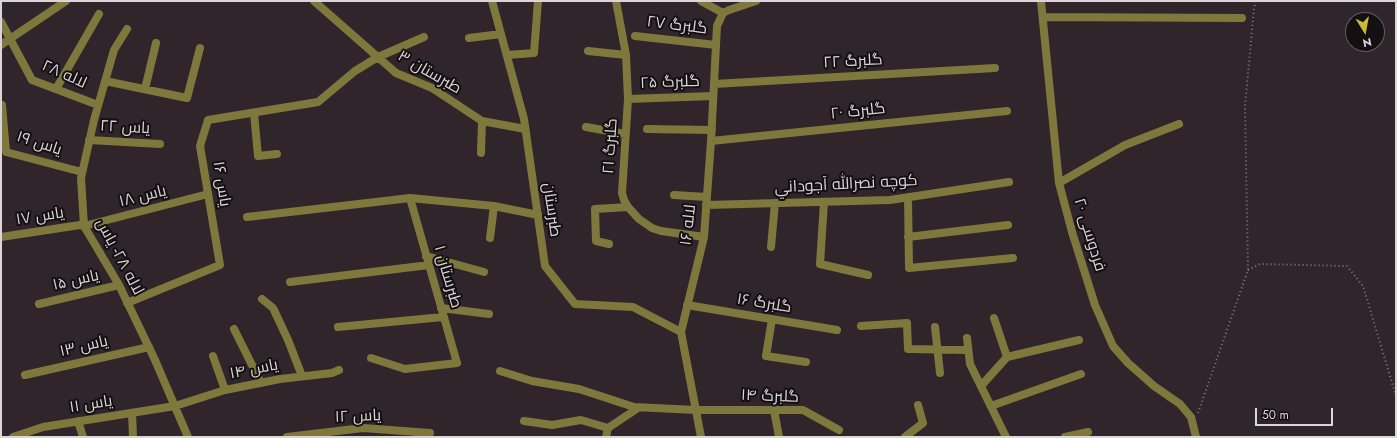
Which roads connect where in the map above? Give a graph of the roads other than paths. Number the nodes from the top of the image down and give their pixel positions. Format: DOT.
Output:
graph roads {
  1 [pos="66,1"];
  2 [pos="314,1"];
  3 [pos="492,1"];
  4 [pos="538,1"];
  5 [pos="616,1"];
  6 [pos="701,1"];
  7 [pos="756,1"];
  8 [pos="1041,1"];
  9 [pos="723,13"];
  10 [pos="99,14"];
  11 [pos="1043,17"];
  12 [pos="1242,18"];
  13 [pos="1,22"];
  14 [pos="127,29"];
  15 [pos="501,34"];
  16 [pos="635,36"];
  17 [pos="424,37"];
  18 [pos="469,38"];
  19 [pos="10,39"];
  20 [pos="156,43"];
  21 [pos="1,45"];
  22 [pos="716,45"];
  23 [pos="200,48"];
  24 [pos="588,51"];
  25 [pos="507,55"];
  26 [pos="626,55"];
  27 [pos="378,57"];
  28 [pos="995,68"];
  29 [pos="105,81"];
  30 [pos="714,84"];
  31 [pos="56,89"];
  32 [pos="144,89"];
  33 [pos="713,96"];
  34 [pos="628,99"];
  35 [pos="2,105"];
  36 [pos="98,105"];
  37 [pos="1007,111"];
  38 [pos="254,113"];
  39 [pos="482,121"];
  40 [pos="1179,124"];
  41 [pos="586,127"];
  42 [pos="525,129"];
  43 [pos="647,130"];
  44 [pos="712,130"];
  45 [pos="625,134"];
  46 [pos="89,140"];
  47 [pos="711,141"];
  48 [pos="160,144"];
  49 [pos="481,153"];
  50 [pos="276,154"];
  51 [pos="82,172"];
  52 [pos="1009,182"];
  53 [pos="1059,184"];
  54 [pos="208,194"];
  55 [pos="674,195"];
  56 [pos="908,197"];
  57 [pos="410,198"];
  58 [pos="707,201"];
  59 [pos="824,202"];
  60 [pos="775,203"];
  61 [pos="494,206"];
  62 [pos="628,207"];
  63 [pos="538,215"];
  64 [pos="247,217"];
  65 [pos="84,226"];
  66 [pos="1008,226"];
  67 [pos="1,237"];
  68 [pos="704,237"];
  69 [pos="908,237"];
  70 [pos="490,238"];
  71 [pos="609,244"];
  72 [pos="771,246"];
  73 [pos="426,256"];
  74 [pos="1013,258"];
  75 [pos="429,265"];
  76 [pos="484,272"];
  77 [pos="868,275"];
  78 [pos="290,282"];
  79 [pos="119,285"];
  80 [pos="262,299"];
  81 [pos="128,303"];
  82 [pos="39,304"];
  83 [pos="687,305"];
  84 [pos="441,308"];
  85 [pos="489,314"];
  86 [pos="443,317"];
  87 [pos="994,318"];
  88 [pos="772,319"];
  89 [pos="861,326"];
  90 [pos="338,327"];
  91 [pos="935,327"];
  92 [pos="234,329"];
  93 [pos="837,330"];
  94 [pos="681,332"];
  95 [pos="967,338"];
  96 [pos="1079,340"];
  97 [pos="149,347"];
  98 [pos="937,350"];
  99 [pos="968,350"];
  100 [pos="212,356"];
  101 [pos="1007,357"];
  102 [pos="371,358"];
  103 [pos="806,362"];
  104 [pos="339,370"];
  105 [pos="500,371"];
  106 [pos="940,373"];
  107 [pos="1081,374"];
  108 [pos="25,375"];
  109 [pos="302,376"];
  110 [pos="261,383"];
  111 [pos="981,386"];
  112 [pos="225,390"];
  113 [pos="918,405"];
  114 [pos="175,406"];
  115 [pos="991,406"];
  116 [pos="638,408"];
  117 [pos="696,410"];
  118 [pos="774,410"];
  119 [pos="132,413"];
  120 [pos="78,421"];
  121 [pos="524,421"];
  122 [pos="608,428"];
  123 [pos="839,430"];
  124 [pos="1088,432"];
  125 [pos="430,433"];
  126 [pos="13,437"];
  127 [pos="83,437"];
  128 [pos="133,437"];
  129 [pos="188,437"];
  130 [pos="287,437"];
  131 [pos="606,437"];
  132 [pos="701,437"];
  133 [pos="779,437"];
  134 [pos="905,437"];
  135 [pos="1006,437"];
  136 [pos="1065,437"];
  137 [pos="1196,437"];
  1 -- 19 [label="street"];
  2 -- 27 [label="street, طبرستان ۳"];
  3 -- 15 [label="street, طبرستان"];
  4 -- 25 [label="street"];
  5 -- 26 [label="street, گلبرگ ۲۱"];
  6 -- 9 [label="street"];
  7 -- 9 [label="street"];
  8 -- 11 [label="street, فردوسی ۲۰"];
  9 -- 22 [label="street, لاله ۱۶"];
  10 -- 31 [label="street"];
  11 -- 12 [label="street"];
  11 -- 53 [label="street, فردوسی ۲۰"];
  13 -- 19 [label="street, لاله ۲۸"];
  14 -- 29 [label="street, لاله ۲۸- یاس"];
  15 -- 18 [label="street"];
  15 -- 25 [label="street, طبرستان"];
  16 -- 22 [label="street, گلبرگ ۲۷"];
  17 -- 27 [label="street"];
  19 -- 21 [label="street"];
  19 -- 31 [label="street, لاله ۲۸"];
  20 -- 32 [label="street"];
  22 -- 30 [label="street, لاله ۱۶"];
  23 -- 32 [label="street"];
  24 -- 26 [label="street"];
  25 -- 42 [label="street, طبرستان"];
  26 -- 34 [label="street, گلبرگ ۲۱"];
  27 -- 38 [label="street, یاس ۱۶"];
  27 -- 39 [label="street, طبرستان ۳"];
  28 -- 30 [label="street, گلبرگ ۲۲"];
  29 -- 32 [label="street"];
  29 -- 36 [label="street, لاله ۲۸- یاس"];
  30 -- 33 [label="street, لاله ۱۶"];
  31 -- 36 [label="street, لاله ۲۸"];
  33 -- 34 [label="street, گلبرگ ۲۵"];
  33 -- 44 [label="street, لاله ۱۶"];
  34 -- 45 [label="street, گلبرگ ۲۱"];
  35 -- 51 [label="street, یاس ۱۹"];
  36 -- 46 [label="street, لاله ۲۸- یاس"];
  37 -- 47 [label="street, گلبرگ ۲۰"];
  38 -- 50 [label="street"];
  38 -- 54 [label="street, یاس ۱۶"];
  39 -- 42 [label="street, طبرستان ۳"];
  39 -- 49 [label="street"];
  40 -- 53 [label="street"];
  41 -- 45 [label="street"];
  42 -- 63 [label="street, طبرستان"];
  43 -- 44 [label="street"];
  44 -- 47 [label="street, لاله ۱۶"];
  45 -- 62 [label="street, گلبرگ ۲۱"];
  46 -- 48 [label="street, یاس ۲۲"];
  46 -- 51 [label="street, لاله ۲۸- یاس"];
  47 -- 58 [label="street, لاله ۱۶"];
  51 -- 65 [label="street, لاله ۲۸- یاس"];
  52 -- 56 [label="street, كوچه نصرالله آجوداني"];
  53 -- 137 [label="street, فردوسی ۲۰"];
  54 -- 65 [label="street, یاس ۱۸"];
  54 -- 81 [label="street, یاس ۱۶"];
  55 -- 58 [label="street, كوچه نصرالله آجوداني"];
  56 -- 59 [label="street, كوچه نصرالله آجوداني"];
  56 -- 69 [label="street"];
  57 -- 61 [label="street"];
  57 -- 64 [label="street"];
  57 -- 73 [label="street, طبرستان ۱"];
  58 -- 60 [label="street, كوچه نصرالله آجوداني"];
  58 -- 68 [label="street, لاله ۱۶"];
  59 -- 60 [label="street, كوچه نصرالله آجوداني"];
  59 -- 77 [label="street"];
  60 -- 72 [label="street"];
  61 -- 63 [label="street"];
  61 -- 70 [label="street"];
  62 -- 68 [label="street, گلبرگ ۲۱"];
  62 -- 71 [label="street"];
  63 -- 94 [label="street, طبرستان"];
  65 -- 67 [label="street, یاس ۱۷"];
  65 -- 79 [label="street, لاله ۲۸- یاس"];
  66 -- 69 [label="street"];
  68 -- 83 [label="street, لاله ۱۶"];
  69 -- 74 [label="street"];
  73 -- 75 [label="street, طبرستان ۱"];
  73 -- 76 [label="street"];
  75 -- 78 [label="street"];
  75 -- 84 [label="street, طبرستان ۱"];
  79 -- 81 [label="street, لاله ۲۸- یاس"];
  79 -- 82 [label="street, یاس ۱۵"];
  80 -- 109 [label="street"];
  81 -- 97 [label="street, لاله ۲۸- یاس"];
  83 -- 88 [label="street, گلبرگ ۱۶"];
  83 -- 94 [label="street, لاله ۱۶"];
  84 -- 85 [label="street"];
  84 -- 86 [label="street, طبرستان ۱"];
  86 -- 90 [label="street"];
  86 -- 102 [label="street, طبرستان ۱"];
  87 -- 101 [label="street"];
  88 -- 93 [label="street, گلبرگ ۱۶"];
  88 -- 103 [label="street"];
  89 -- 98 [label="street"];
  91 -- 98 [label="street"];
  92 -- 110 [label="street"];
  94 -- 117 [label="street, لاله ۱۶"];
  95 -- 99 [label="street"];
  96 -- 101 [label="street"];
  97 -- 108 [label="street, یاس ۱۳"];
  97 -- 114 [label="street, لاله ۲۸- یاس"];
  98 -- 99 [label="street"];
  98 -- 106 [label="street"];
  99 -- 111 [label="street"];
  100 -- 112 [label="street"];
  101 -- 111 [label="street"];
  104 -- 109 [label="street, یاس ۱۴"];
  105 -- 116 [label="street, گلبرگ ۱۴"];
  107 -- 115 [label="street"];
  109 -- 110 [label="street, یاس ۱۴"];
  110 -- 112 [label="street, یاس ۱۴"];
  111 -- 115 [label="street"];
  112 -- 114 [label="street, یاس ۱۴"];
  113 -- 134 [label="street"];
  114 -- 119 [label="street, یاس ۱۱"];
  114 -- 129 [label="street, لاله ۲۸- یاس"];
  115 -- 135 [label="street"];
  116 -- 117 [label="street, گلبرگ ۱۴"];
  116 -- 122 [label="street"];
  117 -- 118 [label="street, گلبرگ ۱۴"];
  117 -- 132 [label="street, لاله ۱۶"];
  118 -- 123 [label="street, گلبرگ ۱۴"];
  118 -- 133 [label="street"];
  119 -- 120 [label="street, یاس ۱۱"];
  119 -- 128 [label="street"];
  120 -- 126 [label="street, یاس ۱۱"];
  120 -- 127 [label="street"];
  121 -- 122 [label="street"];
  122 -- 131 [label="street"];
  124 -- 136 [label="street"];
  125 -- 130 [label="street, یاس ۱۲"];
}
